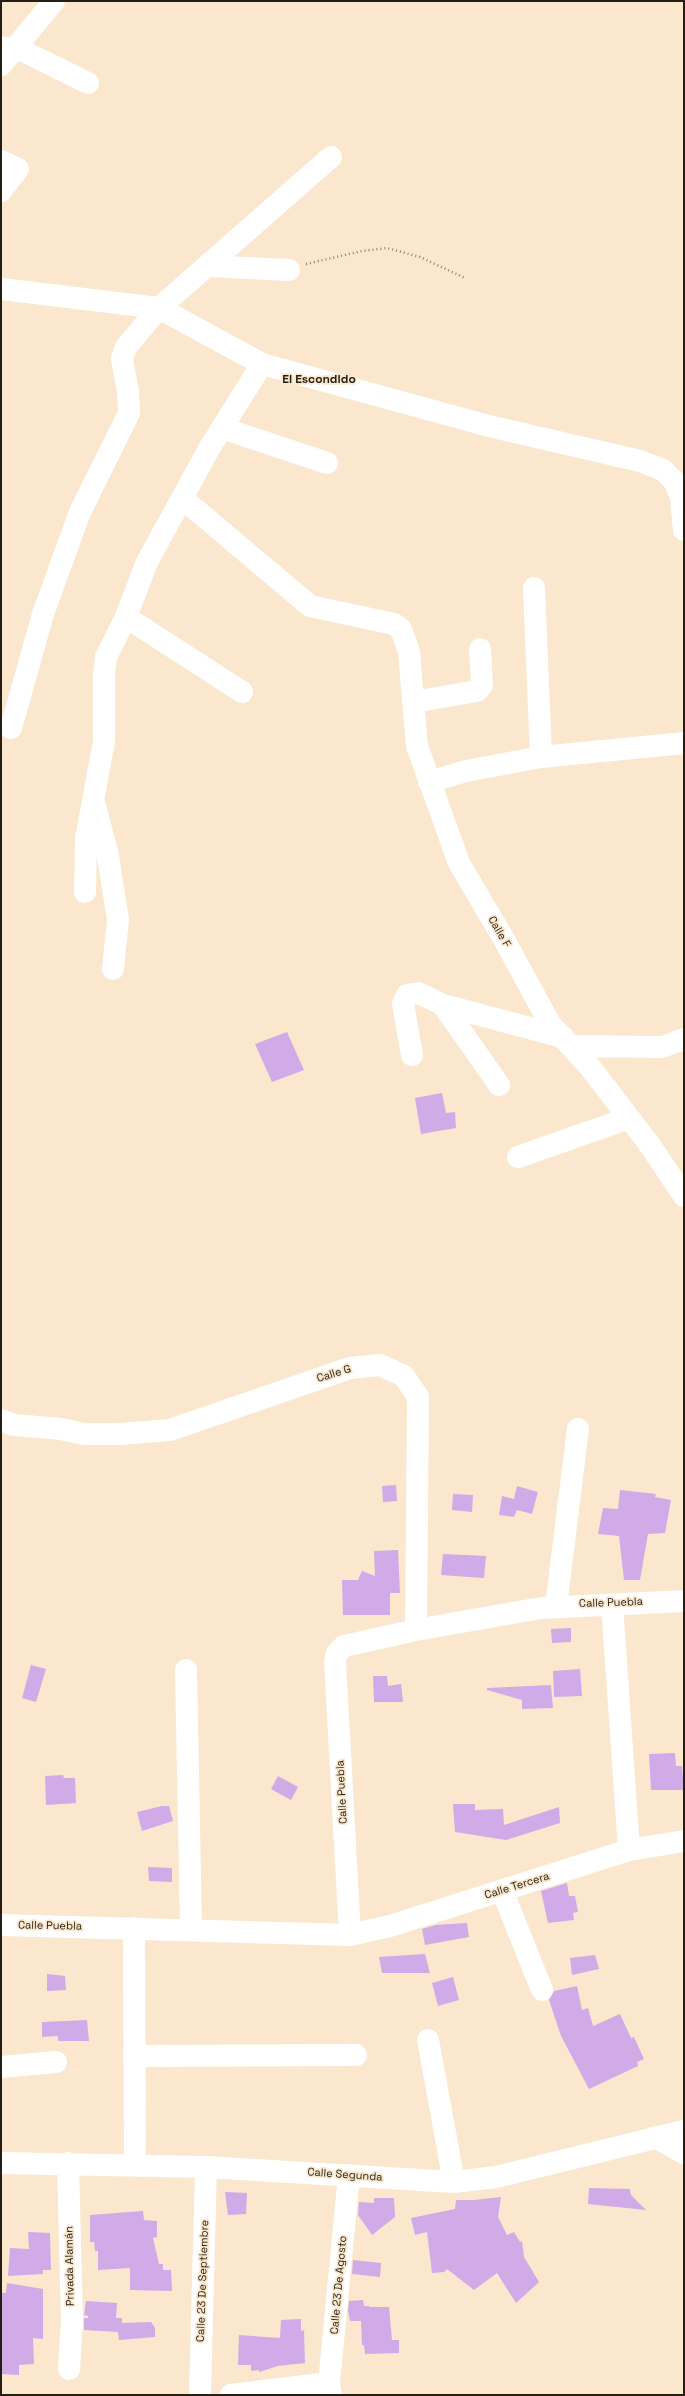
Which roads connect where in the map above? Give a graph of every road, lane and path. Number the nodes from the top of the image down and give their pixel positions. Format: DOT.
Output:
graph roads {
  1 [pos="54,1"];
  2 [pos="5,54"];
  3 [pos="88,83"];
  4 [pos="331,157"];
  5 [pos="1,161"];
  6 [pos="1,192"];
  7 [pos="208,266"];
  8 [pos="289,270"];
  9 [pos="465,278"];
  10 [pos="1,289"];
  11 [pos="159,308"];
  12 [pos="262,364"];
  13 [pos="222,428"];
  14 [pos="327,463"];
  15 [pos="182,498"];
  16 [pos="682,499"];
  17 [pos="684,530"];
  18 [pos="534,588"];
  19 [pos="126,617"];
  20 [pos="480,649"];
  21 [pos="242,692"];
  22 [pos="413,702"];
  23 [pos="11,728"];
  24 [pos="684,742"];
  25 [pos="541,757"];
  26 [pos="429,782"];
  27 [pos="93,799"];
  28 [pos="85,892"];
  29 [pos="113,969"];
  30 [pos="443,1005"];
  31 [pos="684,1039"];
  32 [pos="567,1042"];
  33 [pos="412,1055"];
  34 [pos="499,1085"];
  35 [pos="629,1118"];
  36 [pos="518,1157"];
  37 [pos="684,1196"];
  38 [pos="1,1420"];
  39 [pos="578,1429"];
  40 [pos="684,1601"];
  41 [pos="612,1604"];
  42 [pos="556,1606"];
  43 [pos="416,1630"];
  44 [pos="186,1670"];
  45 [pos="684,1841"];
  46 [pos="629,1850"];
  47 [pos="502,1890"];
  48 [pos="1,1925"];
  49 [pos="134,1928"];
  50 [pos="191,1929"];
  51 [pos="350,1935"];
  52 [pos="542,1990"];
  53 [pos="428,2040"];
  54 [pos="134,2056"];
  55 [pos="356,2056"];
  56 [pos="56,2062"];
  57 [pos="1,2067"];
  58 [pos="684,2131"];
  59 [pos="655,2137"];
  60 [pos="684,2153"];
  61 [pos="1,2163"];
  62 [pos="68,2163"];
  63 [pos="135,2165"];
  64 [pos="206,2167"];
  65 [pos="349,2175"];
  66 [pos="454,2182"];
  67 [pos="69,2369"];
  68 [pos="330,2389"];
  69 [pos="200,2395"];
  70 [pos="231,2395"];
  1 -- 2 [label="street"];
  2 -- 3 [label="street"];
  4 -- 7 [label="street"];
  5 -- 6 [label="street"];
  7 -- 8 [label="street"];
  7 -- 11 [label="street"];
  8 -- 9 [label="path"];
  10 -- 11 [label="street"];
  11 -- 12 [label="street"];
  11 -- 23 [label="street"];
  12 -- 13 [label="street"];
  12 -- 16 [label="street"];
  13 -- 14 [label="street"];
  13 -- 15 [label="street"];
  15 -- 19 [label="street"];
  15 -- 22 [label="street, Calle F"];
  16 -- 17 [label="street"];
  18 -- 25 [label="street"];
  19 -- 21 [label="street"];
  19 -- 27 [label="street"];
  20 -- 22 [label="street"];
  22 -- 26 [label="street, Calle F"];
  24 -- 25 [label="street"];
  25 -- 26 [label="street"];
  26 -- 32 [label="street, Calle F"];
  27 -- 28 [label="street"];
  27 -- 29 [label="street"];
  30 -- 32 [label="street"];
  30 -- 33 [label="street"];
  30 -- 34 [label="street"];
  31 -- 32 [label="street"];
  32 -- 35 [label="street, Calle F"];
  35 -- 36 [label="street"];
  35 -- 37 [label="street, Calle F"];
  38 -- 43 [label="street, Calle G"];
  39 -- 42 [label="street"];
  40 -- 41 [label="street, Calle Puebla"];
  41 -- 42 [label="street, Calle Puebla"];
  41 -- 46 [label="street"];
  42 -- 43 [label="street, Calle Puebla"];
  43 -- 51 [label="street, Calle Puebla"];
  44 -- 50 [label="street"];
  45 -- 46 [label="street, Calle Tercera"];
  46 -- 47 [label="street, Calle Tercera"];
  47 -- 51 [label="street, Calle Tercera"];
  47 -- 52 [label="street"];
  48 -- 49 [label="street, Calle Puebla"];
  49 -- 50 [label="street, Calle Puebla"];
  49 -- 54 [label="street"];
  50 -- 51 [label="street, Calle Puebla"];
  53 -- 66 [label="street"];
  54 -- 55 [label="street"];
  54 -- 63 [label="street"];
  56 -- 57 [label="street"];
  58 -- 59 [label="street, Calle Segunda"];
  59 -- 60 [label="street"];
  59 -- 66 [label="street, Calle Segunda"];
  61 -- 62 [label="street, Calle Segunda"];
  62 -- 63 [label="street, Calle Segunda"];
  62 -- 67 [label="street, Privada Alamán"];
  63 -- 64 [label="street, Calle Segunda"];
  64 -- 65 [label="street, Calle Segunda"];
  64 -- 69 [label="street, Calle 23 De Septiembre"];
  65 -- 66 [label="street, Calle Segunda"];
  65 -- 68 [label="street, Calle 23 De Agosto"];
  68 -- 70 [label="street"];
}
